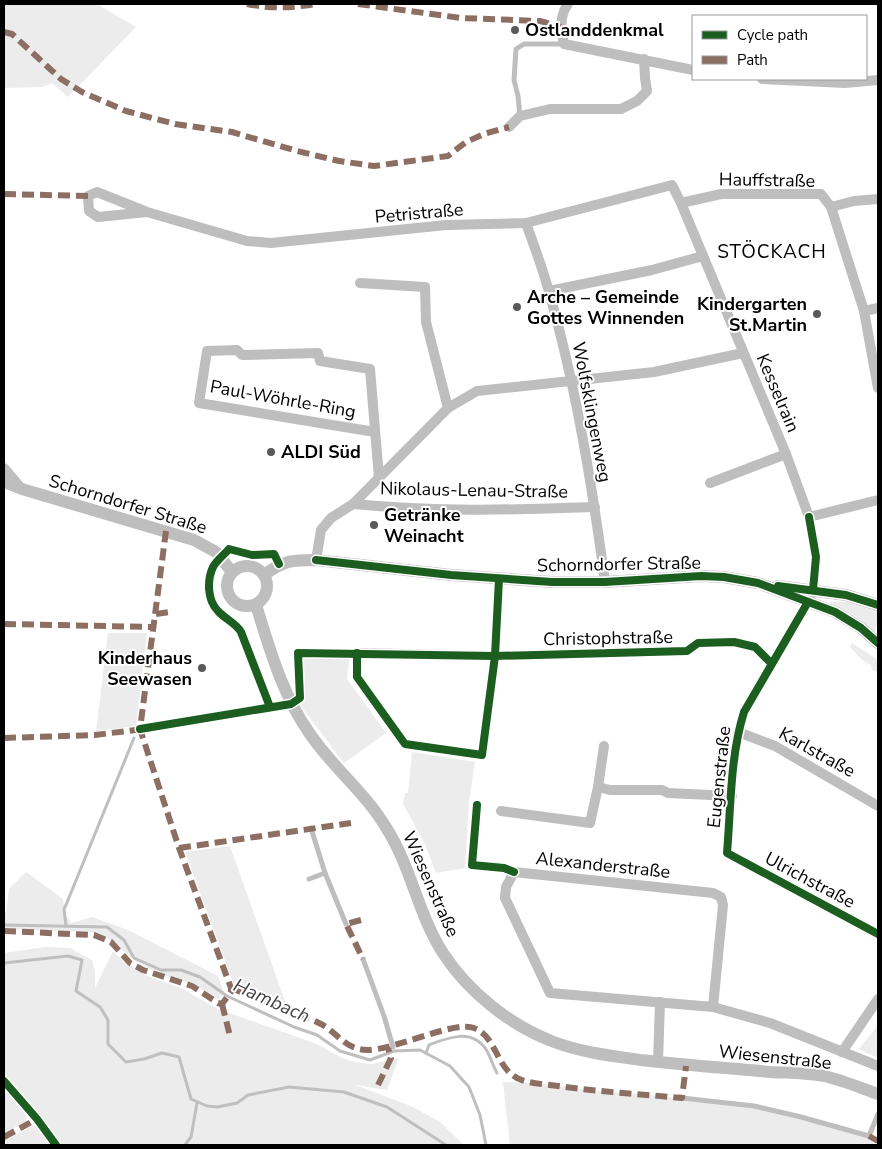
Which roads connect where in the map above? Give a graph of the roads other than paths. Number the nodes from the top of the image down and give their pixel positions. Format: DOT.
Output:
graph roads {
  1 [pos="567,6"];
  2 [pos="564,44"];
  3 [pos="644,60"];
  4 [pos="692,70"];
  5 [pos="783,80"];
  6 [pos="878,80"];
  7 [pos="520,116"];
  8 [pos="509,127"];
  9 [pos="878,199"];
  10 [pos="681,203"];
  11 [pos="831,207"];
  12 [pos="147,212"];
  13 [pos="526,223"];
  14 [pos="703,256"];
  15 [pos="360,283"];
  16 [pos="549,291"];
  17 [pos="878,308"];
  18 [pos="864,310"];
  19 [pos="743,353"];
  20 [pos="571,381"];
  21 [pos="878,388"];
  22 [pos="448,408"];
  23 [pos="375,432"];
  24 [pos="786,454"];
  25 [pos="4,468"];
  26 [pos="379,478"];
  27 [pos="4,482"];
  28 [pos="710,483"];
  29 [pos="22,489"];
  30 [pos="878,500"];
  31 [pos="353,504"];
  32 [pos="595,507"];
  33 [pos="809,517"];
  34 [pos="316,560"];
  35 [pos="232,572"];
  36 [pos="264,574"];
  37 [pos="499,579"];
  38 [pos="605,582"];
  39 [pos="758,583"];
  40 [pos="812,590"];
  41 [pos="808,602"];
  42 [pos="256,605"];
  43 [pos="878,605"];
  44 [pos="878,643"];
  45 [pos="495,656"];
  46 [pos="771,663"];
  47 [pos="738,732"];
  48 [pos="604,746"];
  49 [pos="598,787"];
  50 [pos="732,796"];
  51 [pos="878,806"];
  52 [pos="501,811"];
  53 [pos="311,828"];
  54 [pos="727,852"];
  55 [pos="326,873"];
  56 [pos="308,879"];
  57 [pos="346,924"];
  58 [pos="878,934"];
  59 [pos="363,959"];
  60 [pos="878,999"];
  61 [pos="660,1002"];
  62 [pos="713,1007"];
  63 [pos="393,1047"];
  64 [pos="842,1052"];
  65 [pos="658,1062"];
  66 [pos="878,1066"];
  67 [pos="878,1094"];
  68 [pos="682,1098"];
  69 [pos="878,1114"];
  1 -- 2 [label="street"];
  2 -- 3 [label="street"];
  2 -- 7 [label="lane"];
  3 -- 4 [label="street"];
  3 -- 7 [label="street"];
  5 -- 6 [label="street"];
  7 -- 8 [label="street"];
  9 -- 11 [label="street, Hauffstraße"];
  10 -- 11 [label="street, Hauffstraße"];
  10 -- 13 [label="street, Petristraße"];
  10 -- 14 [label="street, Kesselrain"];
  11 -- 18 [label="street"];
  12 -- 12 [label="street, Petristraße"];
  12 -- 13 [label="street, Petristraße"];
  13 -- 16 [label="street, Wolfsklingenweg"];
  14 -- 16 [label="street"];
  14 -- 19 [label="street, Kesselrain"];
  15 -- 22 [label="street"];
  16 -- 20 [label="street, Wolfsklingenweg"];
  17 -- 18 [label="street"];
  18 -- 21 [label="street"];
  19 -- 20 [label="street"];
  19 -- 24 [label="street, Kesselrain"];
  20 -- 22 [label="street"];
  20 -- 32 [label="street, Wolfsklingenweg"];
  22 -- 26 [label="street"];
  23 -- 23 [label="street, Paul-Wöhrle-Ring"];
  23 -- 26 [label="street, Paul-Wöhrle-Ring"];
  24 -- 28 [label="street"];
  24 -- 33 [label="street, Kesselrain"];
  25 -- 29 [label="street"];
  26 -- 31 [label="street"];
  27 -- 29 [label="street, Schorndorfer Straße"];
  29 -- 35 [label="street, Schorndorfer Straße"];
  30 -- 33 [label="street"];
  31 -- 32 [label="street, Nikolaus-Lenau-Straße"];
  31 -- 34 [label="street"];
  32 -- 38 [label="street, Wolfsklingenweg"];
  33 -- 40 [label="street, Kesselrain"];
  34 -- 36 [label="street, Schorndorfer Straße"];
  34 -- 37 [label="street, Schorndorfer Straße"];
  35 -- 36 [label="street"];
  35 -- 42 [label="street"];
  36 -- 42 [label="street"];
  37 -- 38 [label="street, Schorndorfer Straße"];
  37 -- 45 [label="street"];
  38 -- 39 [label="street, Schorndorfer Straße"];
  39 -- 40 [label="street"];
  39 -- 41 [label="street, Schorndorfer Straße"];
  40 -- 41 [label="street, Kesselrain"];
  40 -- 43 [label="street"];
  41 -- 44 [label="street, Schorndorfer Straße"];
  41 -- 46 [label="street, Eugenstraße"];
  42 -- 65 [label="street, Wiesenstraße"];
  45 -- 45 [label="street, Christophstraße"];
  45 -- 46 [label="street, Christophstraße"];
  46 -- 47 [label="street, Eugenstraße"];
  47 -- 50 [label="street, Eugenstraße"];
  47 -- 51 [label="street, Karlstraße"];
  48 -- 49 [label="street"];
  49 -- 50 [label="street"];
  49 -- 52 [label="street"];
  50 -- 54 [label="street, Eugenstraße"];
  53 -- 55 [label="lane"];
  54 -- 58 [label="street, Ulrichstraße"];
  55 -- 56 [label="lane"];
  55 -- 57 [label="lane"];
  59 -- 63 [label="lane"];
  60 -- 64 [label="street"];
  61 -- 62 [label="street, Alexanderstraße"];
  61 -- 62 [label="street, Alexanderstraße"];
  61 -- 65 [label="street"];
  62 -- 64 [label="street"];
  64 -- 66 [label="street"];
  65 -- 67 [label="street, Wiesenstraße"];
  68 -- 69 [label="lane"];
}
